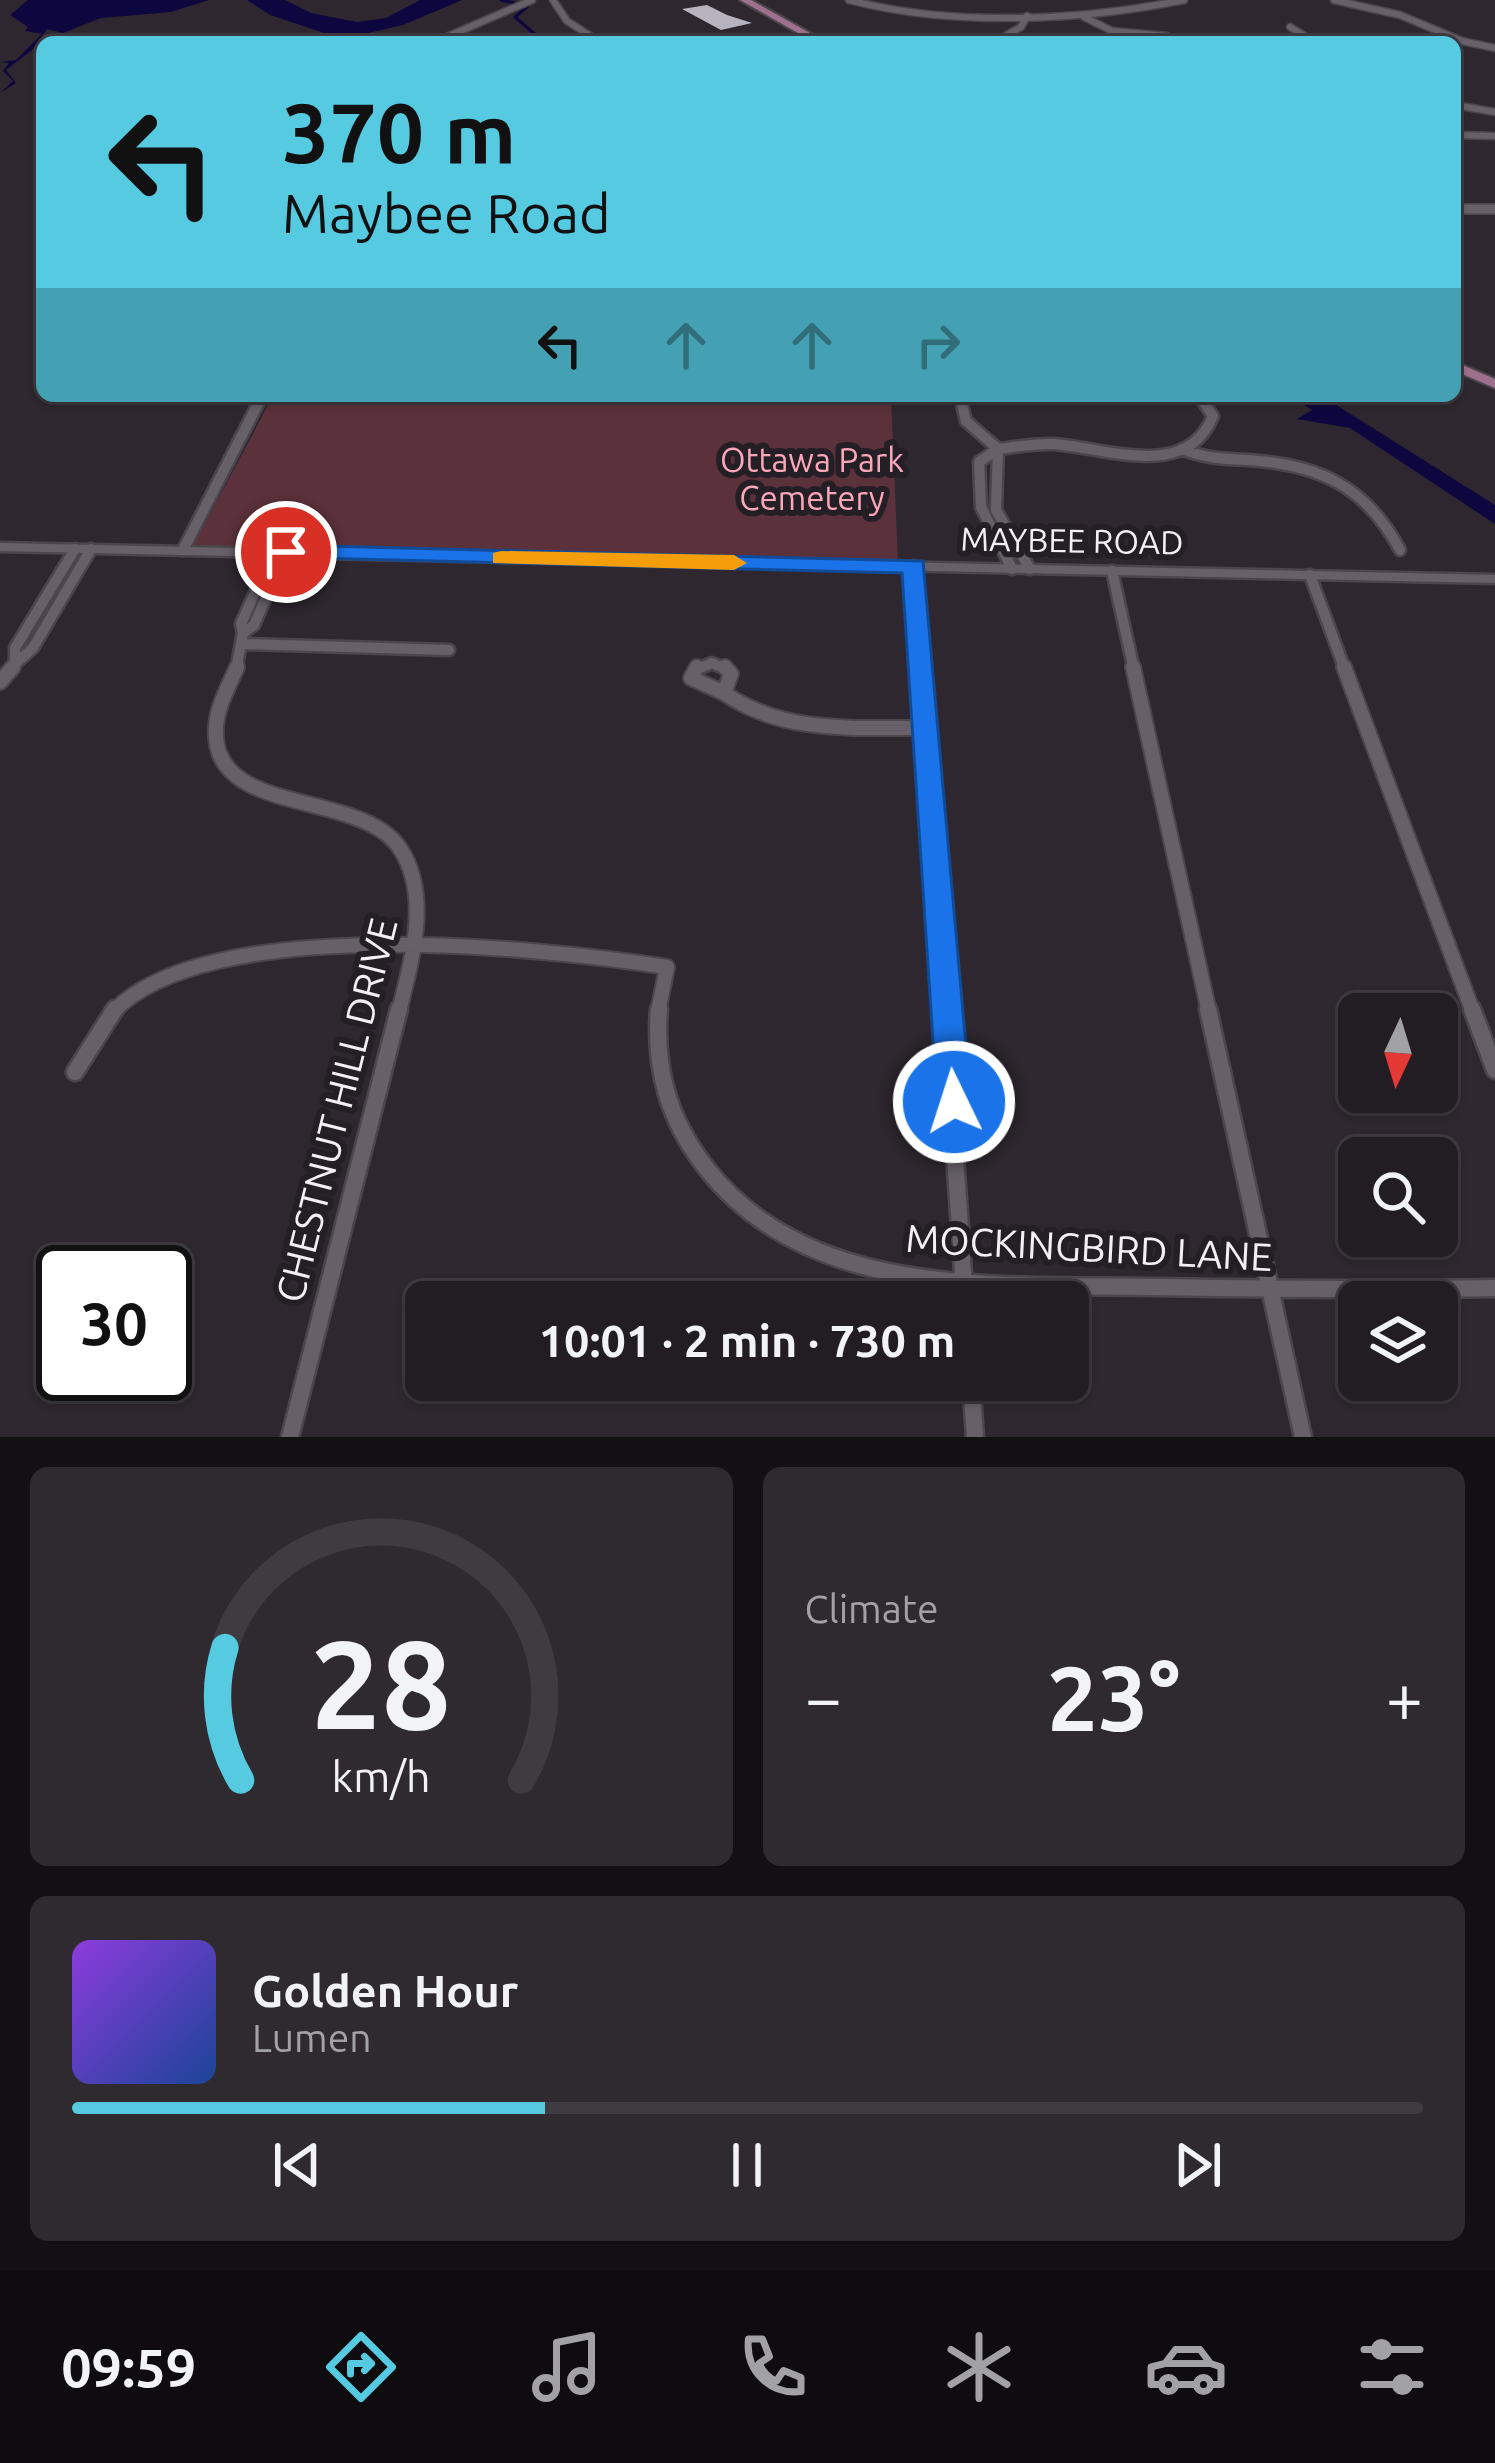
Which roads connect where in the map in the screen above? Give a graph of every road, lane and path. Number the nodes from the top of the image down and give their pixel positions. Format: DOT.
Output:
graph roads {
  1 [pos="532,0"];
  2 [pos="553,0"];
  3 [pos="744,0"];
  4 [pos="849,0"];
  5 [pos="1184,0"];
  6 [pos="1334,0"];
  7 [pos="1027,16"];
  8 [pos="1083,17"];
  9 [pos="1290,27"];
  10 [pos="462,31"];
  11 [pos="450,36"];
  12 [pos="469,36"];
  13 [pos="591,36"];
  14 [pos="810,36"];
  15 [pos="1005,36"];
  16 [pos="1167,36"];
  17 [pos="1305,36"];
  18 [pos="1450,36"];
  19 [pos="1461,41"];
  20 [pos="1495,48"];
  21 [pos="1461,106"];
  22 [pos="1495,112"];
  23 [pos="1461,135"];
  24 [pos="1495,136"];
  25 [pos="1461,209"];
  26 [pos="1495,209"];
  27 [pos="1461,369"];
  28 [pos="1495,385"];
  29 [pos="259,402"];
  30 [pos="961,402"];
  31 [pos="1204,402"];
  32 [pos="998,449"];
  33 [pos="1182,449"];
  34 [pos="975,478"];
  35 [pos="992,479"];
  36 [pos="1017,535"];
  37 [pos="1003,539"];
  38 [pos="0,547"];
  39 [pos="83,549"];
  40 [pos="183,550"];
  41 [pos="1400,550"];
  42 [pos="279,552"];
  43 [pos="914,566"];
  44 [pos="1012,568"];
  45 [pos="1030,569"];
  46 [pos="1112,571"];
  47 [pos="1310,574"];
  48 [pos="1495,578"];
  49 [pos="38,610"];
  50 [pos="55,610"];
  51 [pos="244,639"];
  52 [pos="449,650"];
  53 [pos="15,664"];
  54 [pos="0,682"];
  55 [pos="724,693"];
  56 [pos="927,728"];
  57 [pos="415,947"];
  58 [pos="1495,1070"];
  59 [pos="75,1072"];
  60 [pos="957,1281"];
  61 [pos="964,1281"];
  62 [pos="1089,1285"];
  63 [pos="1495,1288"];
  64 [pos="1271,1290"];
  65 [pos="972,1401"];
  66 [pos="290,1437"];
  67 [pos="975,1437"];
  68 [pos="1303,1437"];
  1 -- 10 [label="street"];
  2 -- 13 [label="street"];
  3 -- 14 [label="main road"];
  4 -- 7 [label="street"];
  5 -- 8 [label="street"];
  6 -- 18 [label="street"];
  7 -- 8 [label="street"];
  7 -- 15 [label="street"];
  8 -- 16 [label="street"];
  9 -- 17 [label="street"];
  10 -- 11 [label="street"];
  10 -- 12 [label="street"];
  19 -- 20 [label="street"];
  21 -- 22 [label="street"];
  23 -- 24 [label="street"];
  25 -- 26 [label="street"];
  27 -- 28 [label="main road"];
  29 -- 40 [label="street"];
  30 -- 32 [label="street"];
  31 -- 33 [label="street"];
  32 -- 33 [label="street"];
  32 -- 34 [label="street"];
  32 -- 35 [label="street"];
  33 -- 41 [label="street"];
  34 -- 35 [label="street"];
  34 -- 37 [label="street"];
  35 -- 36 [label="street"];
  36 -- 37 [label="street"];
  36 -- 45 [label="street"];
  37 -- 44 [label="street"];
  38 -- 39 [label="main road, MAYBEE ROAD"];
  39 -- 40 [label="main road, MAYBEE ROAD"];
  39 -- 49 [label="street"];
  39 -- 50 [label="street"];
  40 -- 42 [label="main road, MAYBEE ROAD"];
  42 -- 43 [label="main road, MAYBEE ROAD"];
  42 -- 51 [label="street, CHESTNUT HILL DRIVE"];
  43 -- 44 [label="main road, MAYBEE ROAD"];
  43 -- 56 [label="street"];
  44 -- 45 [label="main road, MAYBEE ROAD"];
  45 -- 46 [label="main road, MAYBEE ROAD"];
  46 -- 47 [label="main road, MAYBEE ROAD"];
  46 -- 64 [label="street"];
  47 -- 48 [label="main road, MAYBEE ROAD"];
  47 -- 58 [label="street"];
  49 -- 50 [label="street"];
  49 -- 53 [label="street"];
  50 -- 53 [label="street"];
  51 -- 52 [label="street"];
  51 -- 57 [label="street, CHESTNUT HILL DRIVE"];
  53 -- 54 [label="street"];
  55 -- 56 [label="street"];
  56 -- 61 [label="street"];
  57 -- 59 [label="street, MOCKINGBIRD LANE"];
  57 -- 60 [label="street, MOCKINGBIRD LANE"];
  57 -- 66 [label="street, CHESTNUT HILL DRIVE"];
  62 -- 64 [label="street, MOCKINGBIRD LANE"];
  63 -- 64 [label="street, MOCKINGBIRD LANE"];
  64 -- 68 [label="street"];
  65 -- 67 [label="street"];
}
